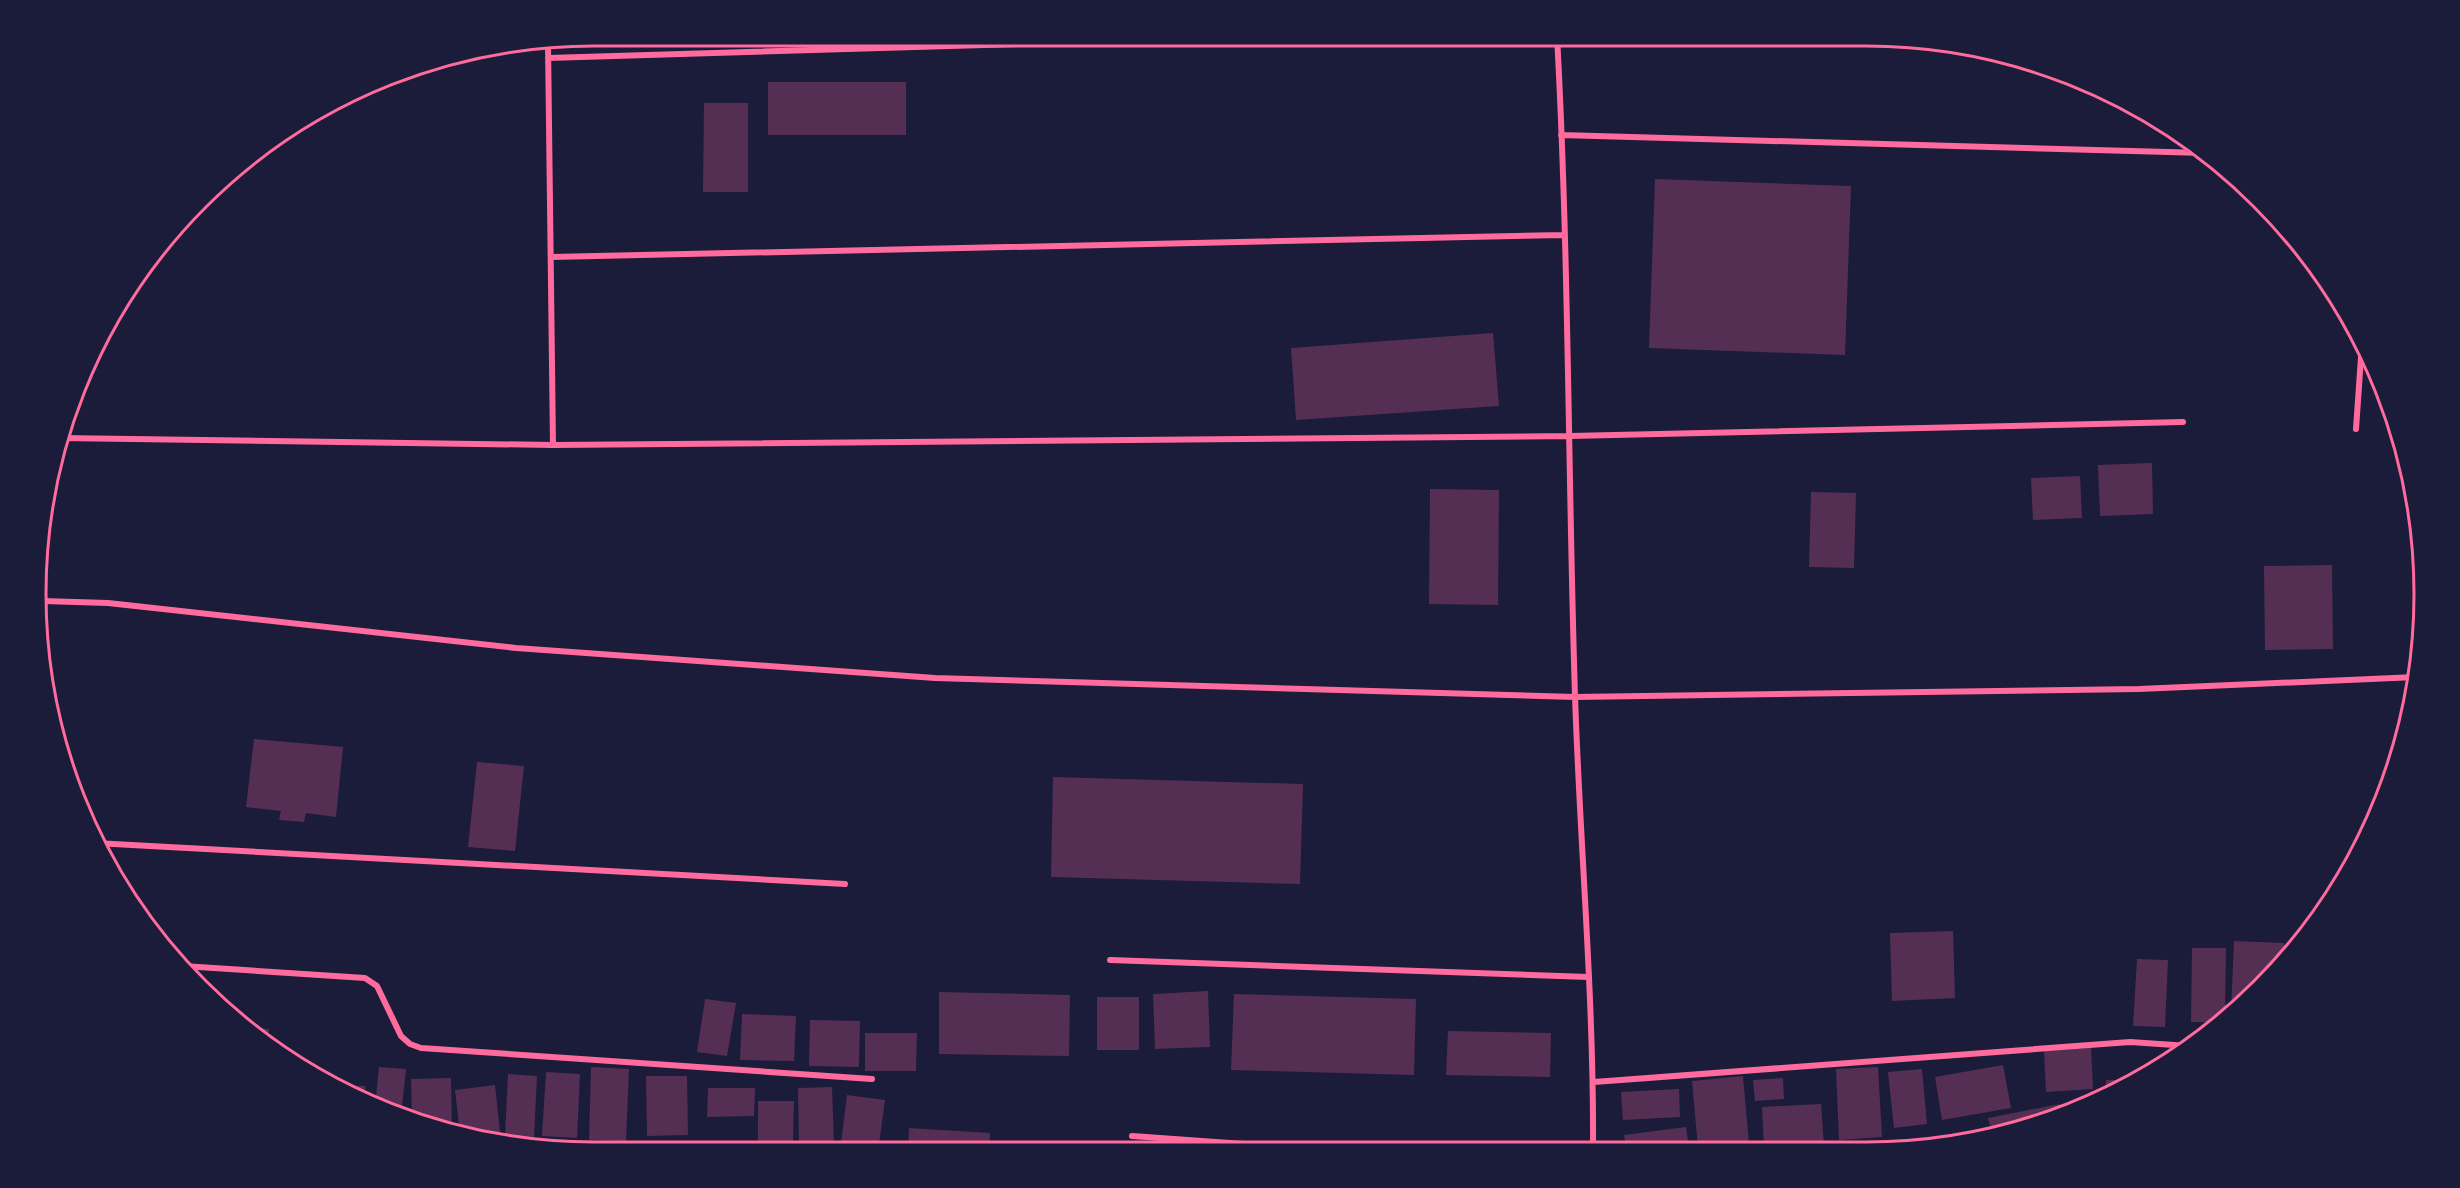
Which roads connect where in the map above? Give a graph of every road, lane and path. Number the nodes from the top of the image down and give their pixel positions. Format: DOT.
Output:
graph roads {
  1 [pos="951,46"];
  2 [pos="1557,46"];
  3 [pos="548,49"];
  4 [pos="548,58"];
  5 [pos="1561,135"];
  6 [pos="2189,153"];
  7 [pos="1563,235"];
  8 [pos="551,257"];
  9 [pos="2361,360"];
  10 [pos="2183,422"];
  11 [pos="2356,429"];
  12 [pos="1570,436"];
  13 [pos="69,438"];
  14 [pos="553,445"];
  15 [pos="46,601"];
  16 [pos="2407,677"];
  17 [pos="1575,697"];
  18 [pos="107,844"];
  19 [pos="845,884"];
  20 [pos="1110,960"];
  21 [pos="193,967"];
  22 [pos="1588,977"];
  23 [pos="2174,1046"];
  24 [pos="872,1078"];
  25 [pos="1594,1082"];
  26 [pos="1132,1136"];
  27 [pos="1216,1142"];
  28 [pos="1593,1142"];
  1 -- 4 [label="street"];
  2 -- 5 [label="street"];
  3 -- 4 [label="street"];
  4 -- 8 [label="street"];
  5 -- 6 [label="street"];
  5 -- 7 [label="street"];
  7 -- 8 [label="street"];
  7 -- 12 [label="street"];
  8 -- 14 [label="street"];
  9 -- 11 [label="street"];
  10 -- 12 [label="street"];
  12 -- 14 [label="street"];
  12 -- 17 [label="street"];
  13 -- 14 [label="street"];
  15 -- 17 [label="street"];
  16 -- 17 [label="street"];
  17 -- 22 [label="street"];
  18 -- 19 [label="street"];
  20 -- 22 [label="street"];
  21 -- 24 [label="street"];
  22 -- 25 [label="street"];
  23 -- 25 [label="street"];
  25 -- 28 [label="street"];
  26 -- 27 [label="street"];
}
